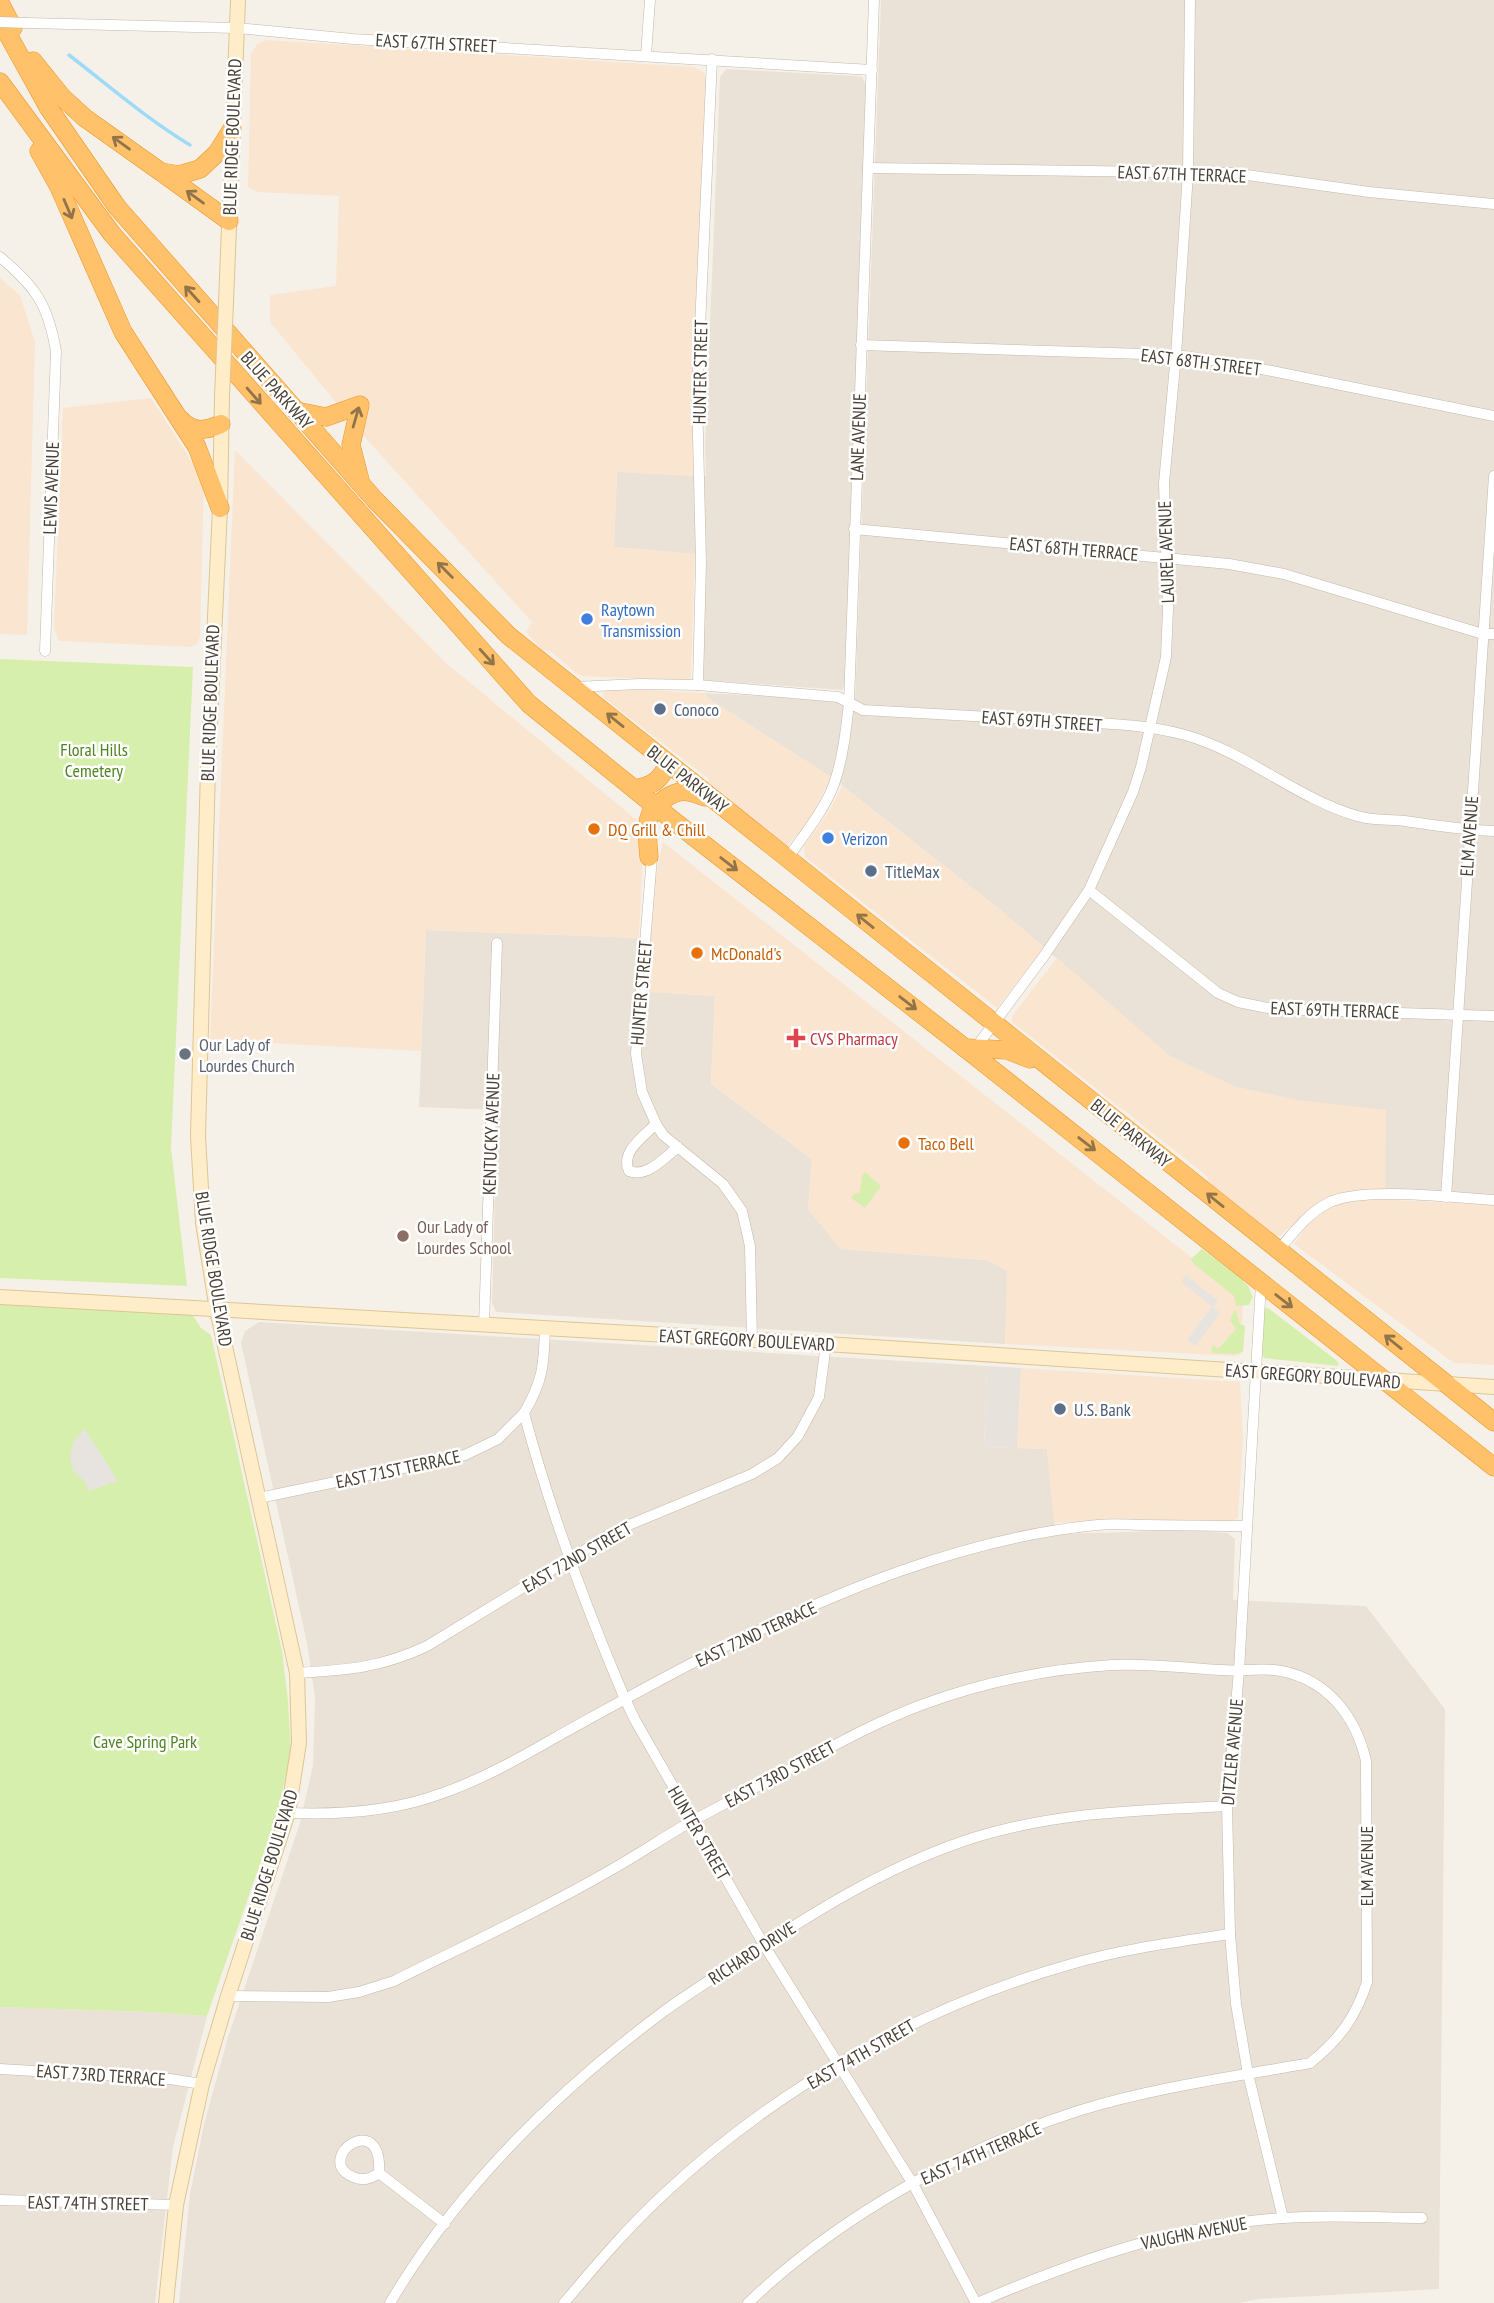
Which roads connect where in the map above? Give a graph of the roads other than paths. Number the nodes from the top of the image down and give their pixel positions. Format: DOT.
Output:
graph roads {
  1 [pos="238,0"];
  2 [pos="650,0"];
  3 [pos="874,0"];
  4 [pos="1190,0"];
  5 [pos="0,3"];
  6 [pos="0,21"];
  7 [pos="237,28"];
  8 [pos="646,55"];
  9 [pos="712,59"];
  10 [pos="872,70"];
  11 [pos="0,84"];
  12 [pos="232,129"];
  13 [pos="868,169"];
  14 [pos="161,172"];
  15 [pos="1188,173"];
  16 [pos="1494,204"];
  17 [pos="229,221"];
  18 [pos="0,257"];
  19 [pos="862,345"];
  20 [pos="1176,355"];
  21 [pos="296,411"];
  22 [pos="175,413"];
  23 [pos="1494,416"];
  24 [pos="221,424"];
  25 [pos="1494,476"];
  26 [pos="360,484"];
  27 [pos="220,508"];
  28 [pos="854,529"];
  29 [pos="1167,558"];
  30 [pos="1488,634"];
  31 [pos="45,651"];
  32 [pos="698,685"];
  33 [pos="574,687"];
  34 [pos="849,703"];
  35 [pos="1150,729"];
  36 [pos="668,764"];
  37 [pos="634,789"];
  38 [pos="715,801"];
  39 [pos="655,806"];
  40 [pos="675,822"];
  41 [pos="1469,830"];
  42 [pos="1494,831"];
  43 [pos="650,857"];
  44 [pos="787,859"];
  45 [pos="1089,890"];
  46 [pos="497,943"];
  47 [pos="1457,1014"];
  48 [pos="1494,1016"];
  49 [pos="993,1023"];
  50 [pos="971,1049"];
  51 [pos="1046,1065"];
  52 [pos="656,1124"];
  53 [pos="678,1147"];
  54 [pos="1446,1197"];
  55 [pos="1494,1200"];
  56 [pos="1279,1251"];
  57 [pos="1261,1282"];
  58 [pos="0,1297"];
  59 [pos="217,1310"];
  60 [pos="484,1325"];
  61 [pos="545,1328"];
  62 [pos="752,1340"];
  63 [pos="826,1344"];
  64 [pos="1256,1371"];
  65 [pos="1386,1382"];
  66 [pos="1446,1384"];
  67 [pos="1494,1387"];
  68 [pos="524,1413"];
  69 [pos="1494,1422"];
  70 [pos="1494,1467"];
  71 [pos="259,1498"];
  72 [pos="1246,1526"];
  73 [pos="569,1562"];
  74 [pos="1239,1671"];
  75 [pos="297,1673"];
  76 [pos="625,1699"];
  77 [pos="1227,1806"];
  78 [pos="288,1813"];
  79 [pos="692,1821"];
  80 [pos="1230,1934"];
  81 [pos="764,1945"];
  82 [pos="228,1996"];
  83 [pos="839,2064"];
  84 [pos="0,2069"];
  85 [pos="1248,2074"];
  86 [pos="202,2084"];
  87 [pos="379,2173"];
  88 [pos="913,2184"];
  89 [pos="0,2200"];
  90 [pos="176,2205"];
  91 [pos="1283,2218"];
  92 [pos="1422,2218"];
  93 [pos="444,2224"];
  94 [pos="166,2303"];
  95 [pos="390,2303"];
  96 [pos="564,2303"];
  97 [pos="748,2303"];
  98 [pos="976,2303"];
  1 -- 7 [label="main road, BLUE RIDGE BOULEVARD"];
  2 -- 8 [label="street"];
  3 -- 10 [label="street, LANE AVENUE"];
  4 -- 15 [label="street, LAUREL AVENUE"];
  14 -- 5 [label="highway, one-way"];
  6 -- 7 [label="street, EAST 67TH STREET, bridge"];
  21 -- 6 [label="highway, BLUE PARKWAY, one-way"];
  7 -- 8 [label="street, EAST 67TH STREET"];
  7 -- 12 [label="main road, BLUE RIDGE BOULEVARD"];
  8 -- 9 [label="street, EAST 67TH STREET"];
  9 -- 10 [label="street, EAST 67TH STREET"];
  9 -- 32 [label="street, HUNTER STREET"];
  10 -- 13 [label="street, LANE AVENUE"];
  11 -- 22 [label="highway, one-way"];
  11 -- 37 [label="highway, BLUE PARKWAY, one-way"];
  12 -- 14 [label="highway"];
  12 -- 17 [label="main road, BLUE RIDGE BOULEVARD"];
  13 -- 15 [label="street, EAST 67TH TERRACE"];
  13 -- 19 [label="street, LANE AVENUE"];
  17 -- 14 [label="highway, one-way"];
  15 -- 16 [label="street, EAST 67TH TERRACE"];
  15 -- 20 [label="street, LAUREL AVENUE"];
  17 -- 24 [label="main road, BLUE RIDGE BOULEVARD, bridge"];
  18 -- 31 [label="street, LEWIS AVENUE"];
  19 -- 20 [label="street, EAST 68TH STREET"];
  19 -- 28 [label="street, LANE AVENUE"];
  20 -- 23 [label="street, EAST 68TH STREET"];
  20 -- 29 [label="street, LAUREL AVENUE"];
  21 -- 26 [label="highway, BLUE PARKWAY"];
  26 -- 21 [label="highway, one-way"];
  22 -- 24 [label="highway"];
  22 -- 27 [label="highway"];
  24 -- 27 [label="main road, BLUE RIDGE BOULEVARD"];
  25 -- 30 [label="street, ELM AVENUE"];
  33 -- 26 [label="highway, BLUE PARKWAY, one-way"];
  27 -- 59 [label="main road, BLUE RIDGE BOULEVARD"];
  28 -- 29 [label="street, EAST 68TH TERRACE"];
  28 -- 34 [label="street, LANE AVENUE"];
  29 -- 30 [label="street, EAST 68TH TERRACE"];
  29 -- 35 [label="street, LAUREL AVENUE"];
  30 -- 41 [label="street, ELM AVENUE"];
  32 -- 33 [label="street, EAST 69TH STREET"];
  32 -- 34 [label="street, EAST 69TH STREET"];
  36 -- 33 [label="highway, BLUE PARKWAY, one-way"];
  34 -- 35 [label="street, EAST 69TH STREET"];
  34 -- 44 [label="street, LANE AVENUE"];
  35 -- 41 [label="street, EAST 69TH STREET"];
  35 -- 45 [label="street, LAUREL AVENUE"];
  36 -- 37 [label="highway"];
  36 -- 38 [label="highway, BLUE PARKWAY"];
  37 -- 39 [label="highway, BLUE PARKWAY"];
  38 -- 39 [label="highway"];
  38 -- 44 [label="highway, BLUE PARKWAY"];
  39 -- 40 [label="highway, BLUE PARKWAY"];
  39 -- 43 [label="highway"];
  40 -- 43 [label="highway"];
  40 -- 50 [label="highway, BLUE PARKWAY, one-way"];
  41 -- 42 [label="street, EAST 69TH STREET"];
  41 -- 47 [label="street, ELM AVENUE"];
  43 -- 52 [label="street, HUNTER STREET"];
  49 -- 44 [label="highway, BLUE PARKWAY, one-way"];
  45 -- 47 [label="street, EAST 69TH TERRACE"];
  45 -- 49 [label="street, LAUREL AVENUE"];
  46 -- 60 [label="street, KENTUCKY AVENUE"];
  47 -- 48 [label="street, EAST 69TH TERRACE"];
  47 -- 54 [label="street, ELM AVENUE"];
  49 -- 50 [label="street, LAUREL AVENUE"];
  49 -- 51 [label="highway, BLUE PARKWAY"];
  50 -- 51 [label="highway"];
  50 -- 57 [label="highway, BLUE PARKWAY, one-way"];
  56 -- 51 [label="highway, BLUE PARKWAY, one-way"];
  52 -- 53 [label="street, HUNTER STREET"];
  52 -- 53 [label="street"];
  53 -- 62 [label="street, HUNTER STREET"];
  54 -- 55 [label="street"];
  54 -- 56 [label="street"];
  66 -- 56 [label="highway, BLUE PARKWAY, one-way"];
  57 -- 64 [label="street, DITZLER AVENUE"];
  57 -- 65 [label="highway, BLUE PARKWAY, one-way"];
  58 -- 59 [label="main road, EAST GREGORY BOULEVARD"];
  59 -- 60 [label="main road, EAST GREGORY BOULEVARD"];
  59 -- 71 [label="main road, BLUE RIDGE BOULEVARD"];
  60 -- 61 [label="main road, EAST GREGORY BOULEVARD"];
  61 -- 62 [label="main road, EAST GREGORY BOULEVARD"];
  61 -- 68 [label="street"];
  62 -- 63 [label="main road, EAST GREGORY BOULEVARD"];
  63 -- 64 [label="main road, EAST GREGORY BOULEVARD"];
  63 -- 73 [label="street, EAST 72ND STREET"];
  64 -- 65 [label="main road, EAST GREGORY BOULEVARD"];
  64 -- 72 [label="street, DITZLER AVENUE"];
  65 -- 66 [label="main road, EAST GREGORY BOULEVARD"];
  65 -- 70 [label="highway, BLUE PARKWAY"];
  66 -- 67 [label="main road, EAST GREGORY BOULEVARD"];
  66 -- 69 [label="highway, BLUE PARKWAY"];
  68 -- 71 [label="street, EAST 71ST TERRACE"];
  68 -- 73 [label="street, HUNTER STREET"];
  71 -- 75 [label="main road, BLUE RIDGE BOULEVARD"];
  72 -- 74 [label="street, DITZLER AVENUE"];
  72 -- 76 [label="street, EAST 72ND TERRACE"];
  73 -- 75 [label="street, EAST 72ND STREET"];
  73 -- 76 [label="street, HUNTER STREET"];
  74 -- 77 [label="street, DITZLER AVENUE"];
  74 -- 79 [label="street, EAST 73RD STREET"];
  74 -- 85 [label="street, ELM AVENUE"];
  75 -- 78 [label="main road, BLUE RIDGE BOULEVARD"];
  76 -- 78 [label="street, EAST 72ND TERRACE"];
  76 -- 79 [label="street, HUNTER STREET"];
  77 -- 80 [label="street, DITZLER AVENUE"];
  77 -- 81 [label="street, RICHARD DRIVE"];
  78 -- 82 [label="main road, BLUE RIDGE BOULEVARD"];
  79 -- 81 [label="street, HUNTER STREET"];
  79 -- 82 [label="street, EAST 73RD STREET"];
  80 -- 83 [label="street, EAST 74TH STREET"];
  80 -- 85 [label="street, DITZLER AVENUE"];
  81 -- 83 [label="street, HUNTER STREET"];
  81 -- 93 [label="street, RICHARD DRIVE"];
  82 -- 86 [label="main road, BLUE RIDGE BOULEVARD"];
  83 -- 88 [label="street, HUNTER STREET"];
  83 -- 96 [label="street, EAST 74TH STREET"];
  84 -- 86 [label="street, EAST 73RD TERRACE"];
  85 -- 88 [label="street, EAST 74TH TERRACE"];
  85 -- 91 [label="street, DITZLER AVENUE"];
  86 -- 90 [label="main road, BLUE RIDGE BOULEVARD"];
  87 -- 87 [label="street"];
  87 -- 93 [label="street"];
  88 -- 97 [label="street, EAST 74TH TERRACE"];
  88 -- 98 [label="street, HUNTER STREET"];
  89 -- 90 [label="street, EAST 74TH STREET"];
  90 -- 94 [label="main road, BLUE RIDGE BOULEVARD"];
  91 -- 92 [label="street, VAUGHN AVENUE"];
  91 -- 98 [label="street, VAUGHN AVENUE"];
  93 -- 95 [label="street, RICHARD DRIVE"];
}
